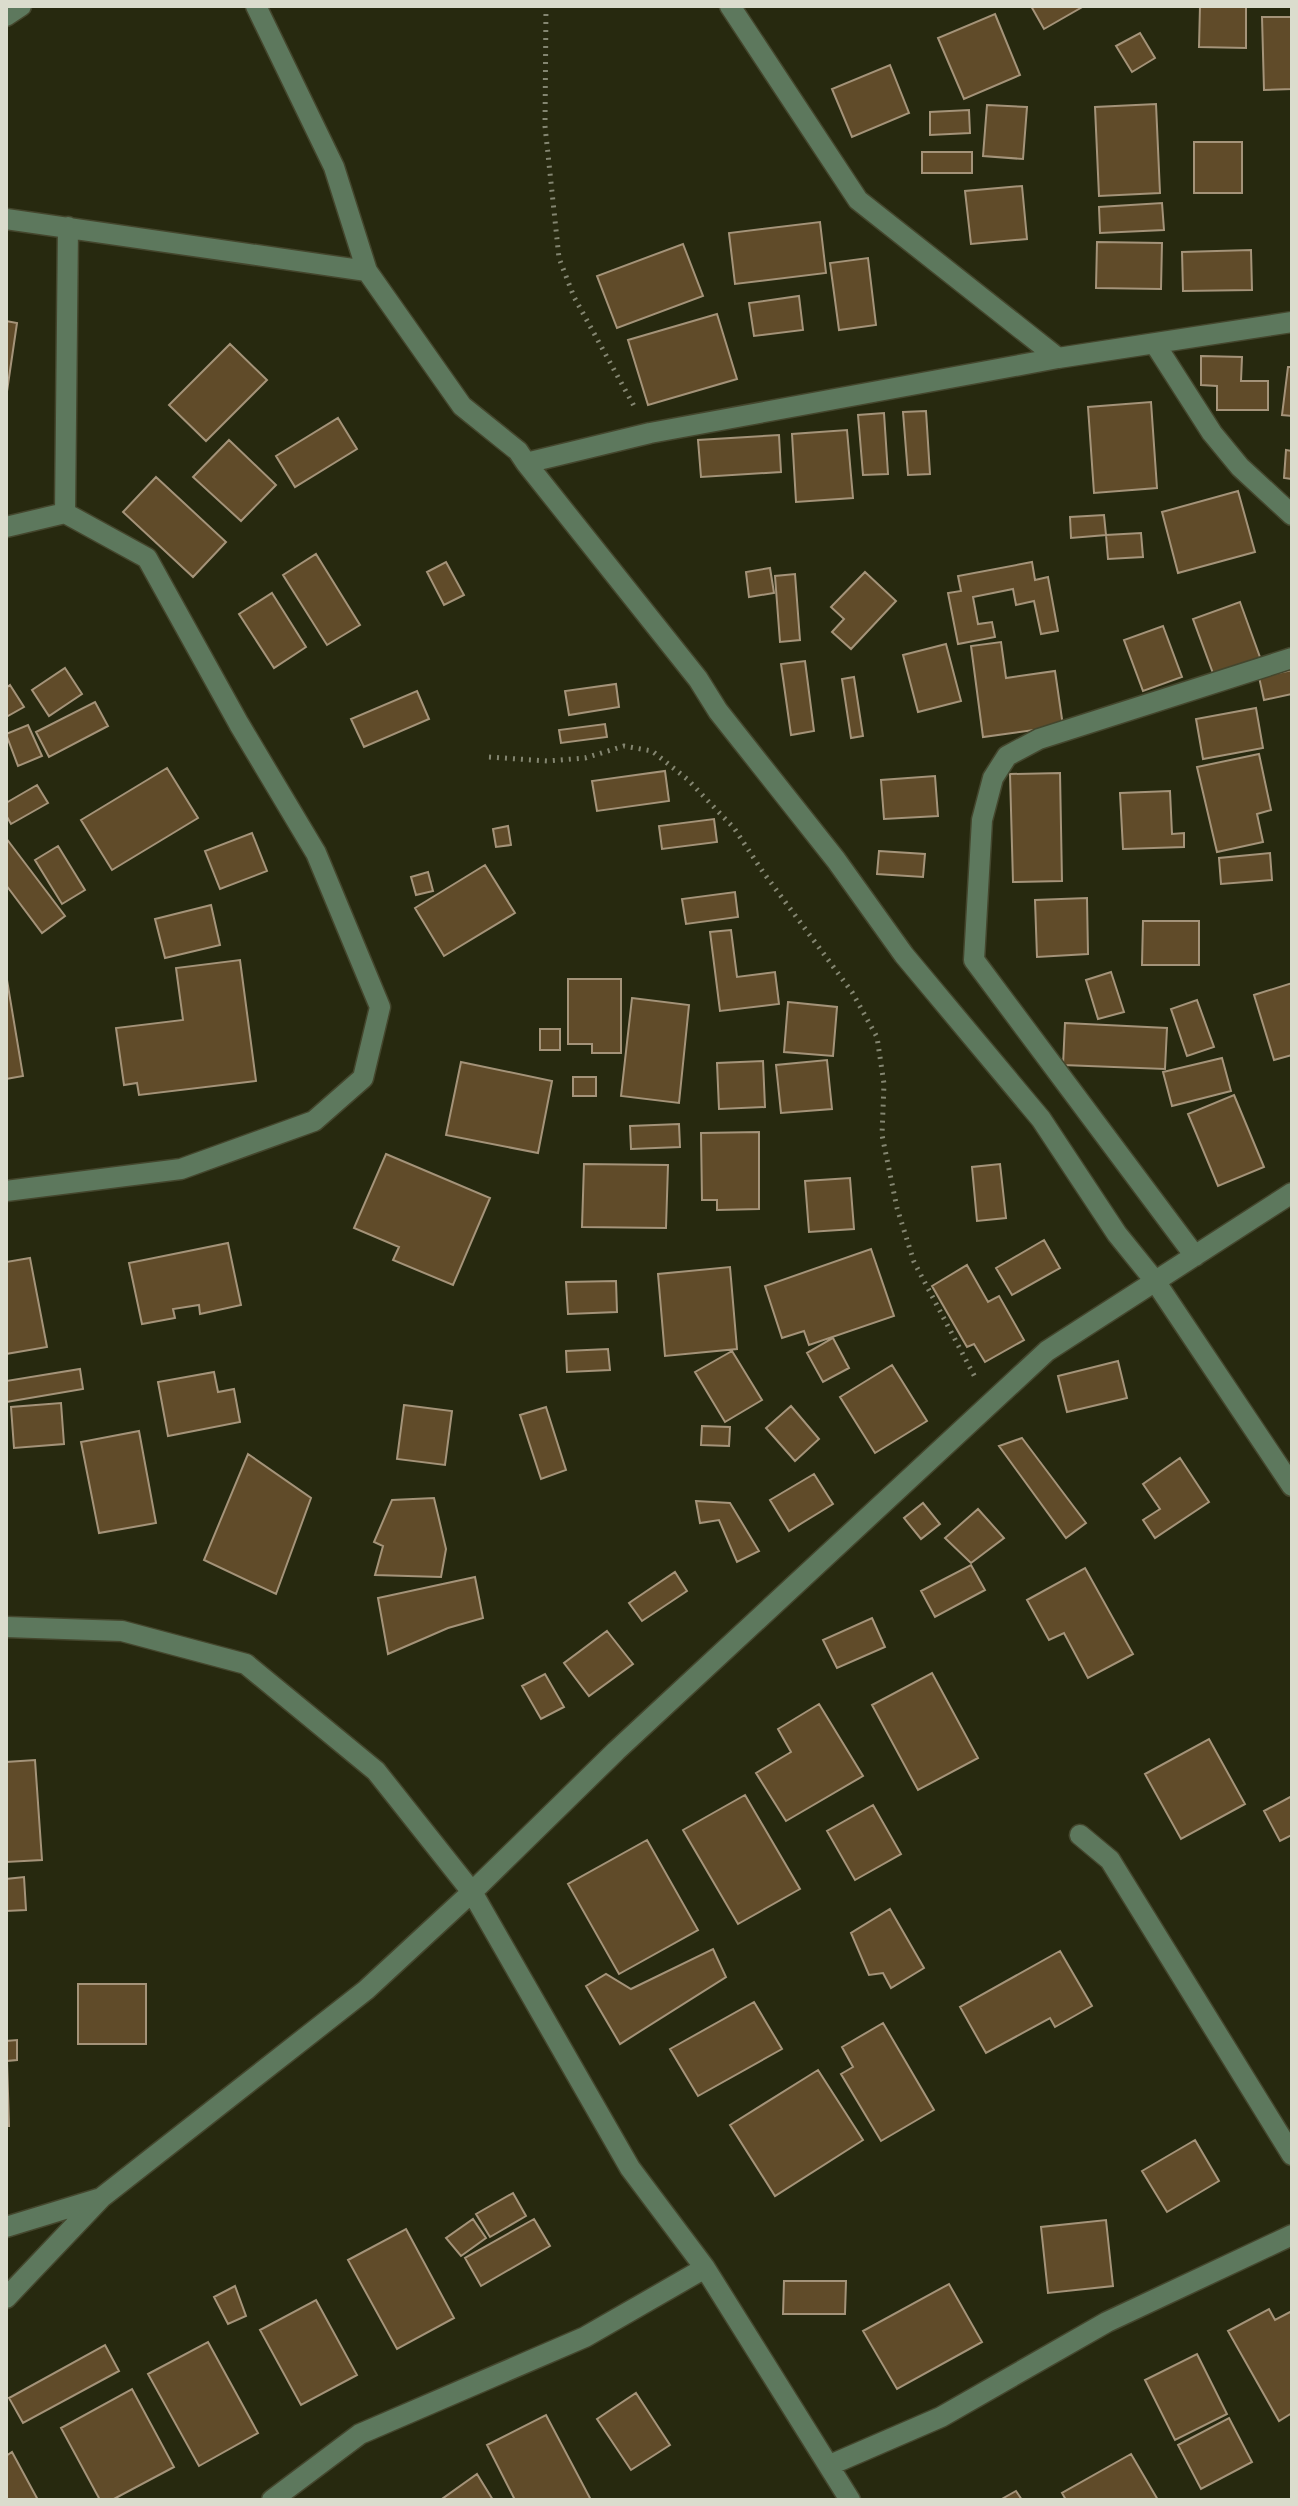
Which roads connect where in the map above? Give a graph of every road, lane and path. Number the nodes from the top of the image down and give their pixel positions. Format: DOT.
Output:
graph roads {
  1 [pos="21,6"];
  2 [pos="256,6"];
  3 [pos="546,6"];
  4 [pos="730,6"];
  5 [pos="6,16"];
  6 [pos="6,219"];
  7 [pos="68,227"];
  8 [pos="367,271"];
  9 [pos="1292,322"];
  10 [pos="1155,344"];
  11 [pos="1058,358"];
  12 [pos="650,433"];
  13 [pos="526,463"];
  14 [pos="65,513"];
  15 [pos="1292,515"];
  16 [pos="6,527"];
  17 [pos="1292,658"];
  18 [pos="489,757"];
  19 [pos="6,1191"];
  20 [pos="1292,1193"];
  21 [pos="1195,1256"];
  22 [pos="1155,1281"];
  23 [pos="989,1404"];
  24 [pos="1292,1486"];
  25 [pos="6,1627"];
  26 [pos="1080,1835"];
  27 [pos="472,1892"];
  28 [pos="1292,2155"];
  29 [pos="101,2198"];
  30 [pos="6,2227"];
  31 [pos="1292,2235"];
  32 [pos="705,2268"];
  33 [pos="6,2298"];
  34 [pos="830,2465"];
  35 [pos="272,2500"];
  36 [pos="850,2500"];
  1 -- 5 [label="street"];
  2 -- 8 [label="street"];
  3 -- 12 [label="path"];
  4 -- 11 [label="street"];
  6 -- 7 [label="street"];
  7 -- 8 [label="street"];
  7 -- 14 [label="street"];
  8 -- 13 [label="street"];
  9 -- 10 [label="street"];
  10 -- 11 [label="street"];
  10 -- 15 [label="street"];
  11 -- 12 [label="street"];
  12 -- 13 [label="street"];
  13 -- 22 [label="street"];
  14 -- 16 [label="street"];
  14 -- 19 [label="street"];
  17 -- 21 [label="street"];
  18 -- 23 [label="path"];
  20 -- 21 [label="street"];
  21 -- 22 [label="street"];
  22 -- 23 [label="street"];
  22 -- 24 [label="street"];
  23 -- 27 [label="street"];
  25 -- 27 [label="street"];
  26 -- 28 [label="street"];
  27 -- 29 [label="street"];
  27 -- 32 [label="street"];
  29 -- 30 [label="street"];
  29 -- 33 [label="street"];
  31 -- 34 [label="street"];
  32 -- 34 [label="street"];
  32 -- 35 [label="street"];
  34 -- 36 [label="street"];
}
